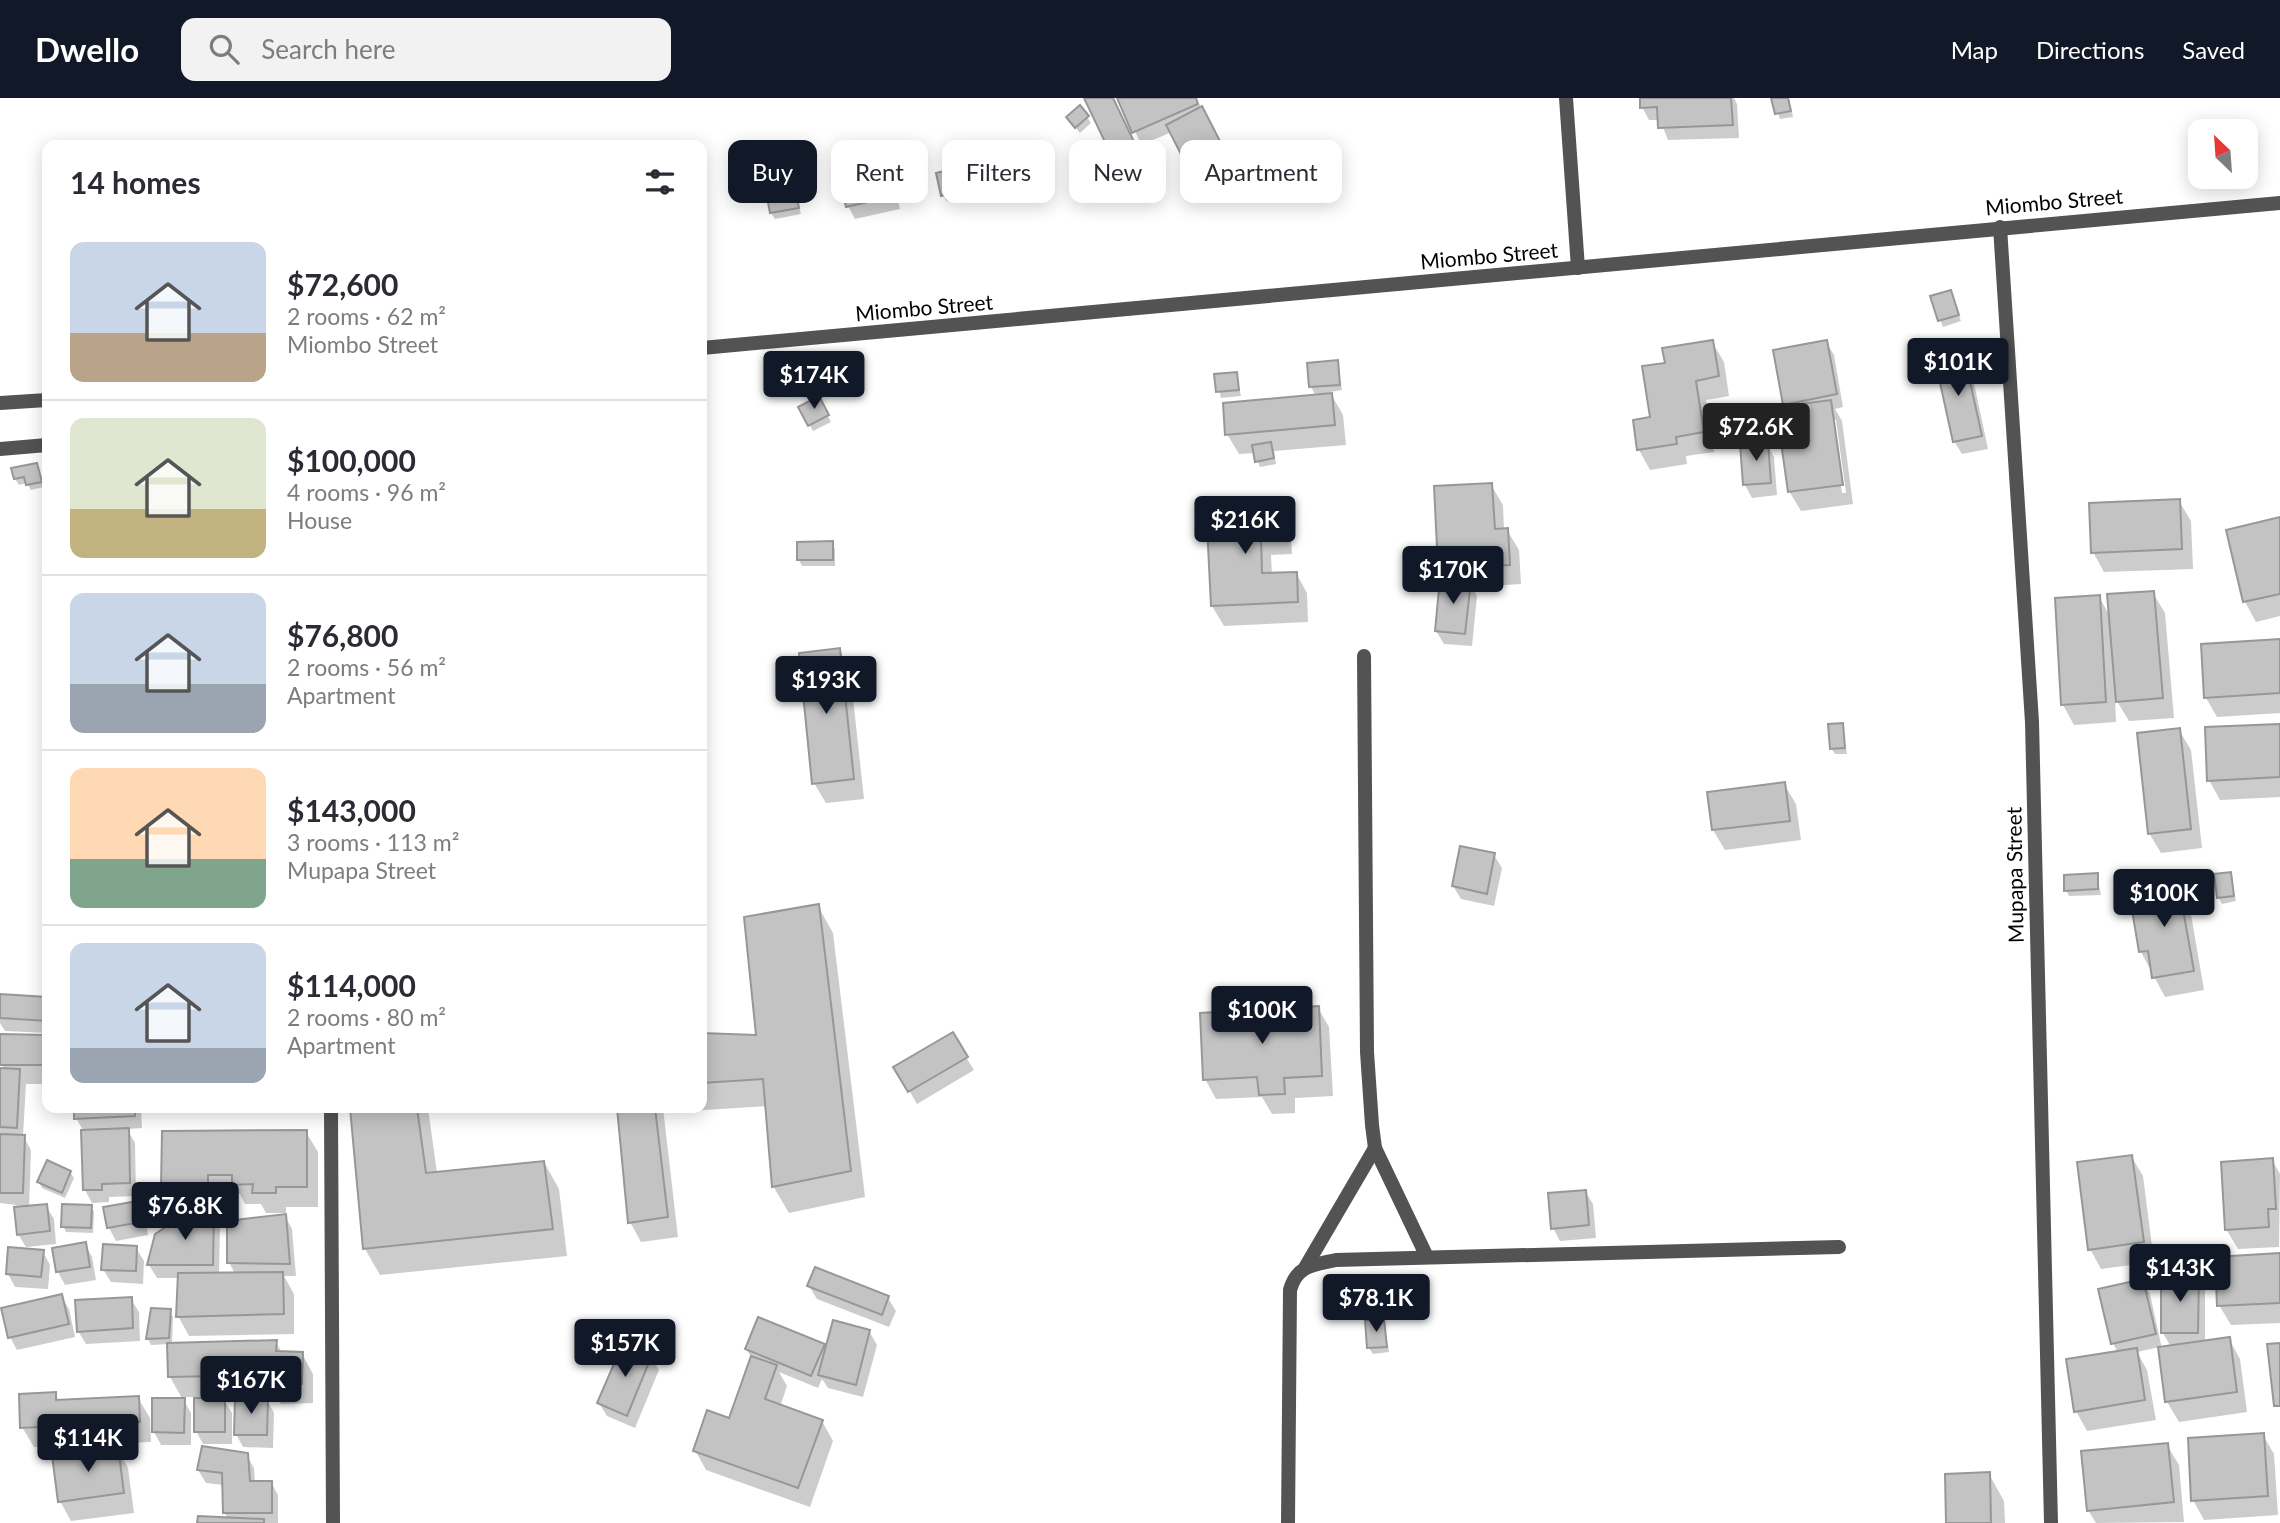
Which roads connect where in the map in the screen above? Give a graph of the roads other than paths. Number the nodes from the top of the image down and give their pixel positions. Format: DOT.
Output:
graph roads {
  1 [pos="1566,98"];
  2 [pos="2280,203"];
  3 [pos="2000,227"];
  4 [pos="1578,268"];
  5 [pos="707,348"];
  6 [pos="42,400"];
  7 [pos="0,403"];
  8 [pos="42,445"];
  9 [pos="0,449"];
  10 [pos="1364,656"];
  11 [pos="331,1113"];
  12 [pos="1376,1148"];
  13 [pos="1839,1247"];
  14 [pos="1427,1257"];
  15 [pos="1306,1266"];
  16 [pos="333,1523"];
  17 [pos="1288,1523"];
  18 [pos="2050,1523"];
  1 -- 4 [label="street"];
  2 -- 3 [label="street, Miombo Street"];
  3 -- 4 [label="street, Miombo Street"];
  3 -- 18 [label="street, Mupapa Street"];
  4 -- 5 [label="street, Miombo Street"];
  6 -- 7 [label="street"];
  8 -- 9 [label="street"];
  10 -- 12 [label="street"];
  11 -- 16 [label="street"];
  12 -- 14 [label="street"];
  12 -- 15 [label="street"];
  13 -- 14 [label="street"];
  14 -- 15 [label="street"];
  15 -- 17 [label="street"];
}
